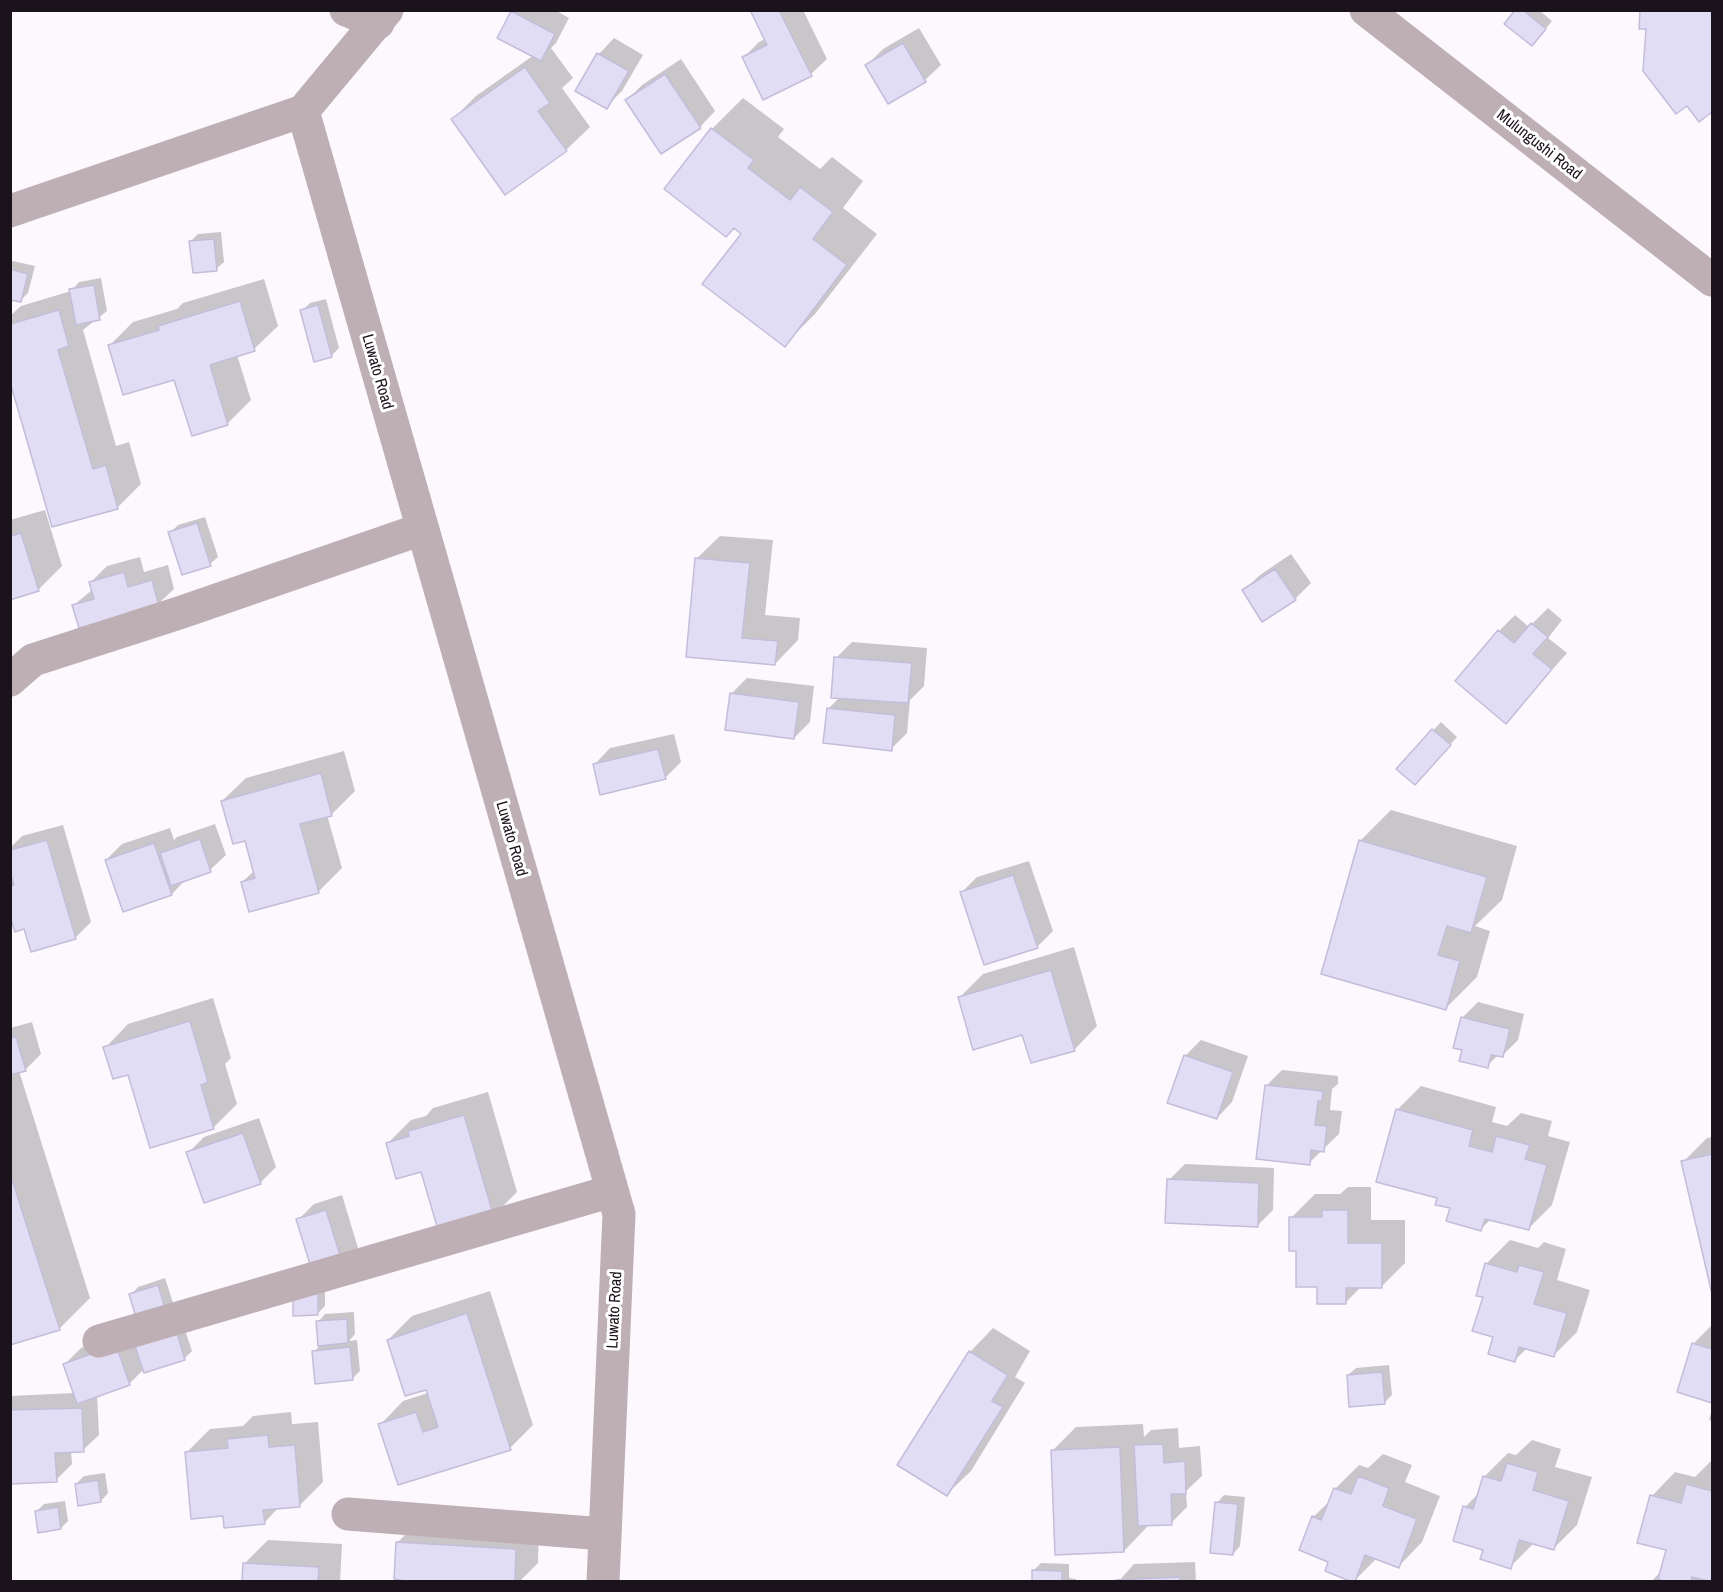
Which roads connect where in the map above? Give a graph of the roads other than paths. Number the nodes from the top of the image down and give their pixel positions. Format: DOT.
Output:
graph roads {
  1 [pos="346,10"];
  2 [pos="1366,10"];
  3 [pos="383,16"];
  4 [pos="303,111"];
  5 [pos="10,211"];
  6 [pos="1713,280"];
  7 [pos="422,529"];
  8 [pos="10,680"];
  9 [pos="612,1191"];
  10 [pos="99,1341"];
  11 [pos="348,1514"];
  12 [pos="604,1534"];
  13 [pos="603,1581"];
  1 -- 3 [label="street"];
  2 -- 6 [label="street, Mulungushi Road"];
  3 -- 4 [label="street"];
  4 -- 5 [label="street"];
  4 -- 7 [label="street, Luwato Road"];
  7 -- 8 [label="street"];
  7 -- 9 [label="street, Luwato Road"];
  9 -- 10 [label="street"];
  9 -- 12 [label="street, Luwato Road"];
  11 -- 12 [label="street"];
  12 -- 13 [label="street, Luwato Road"];
}
